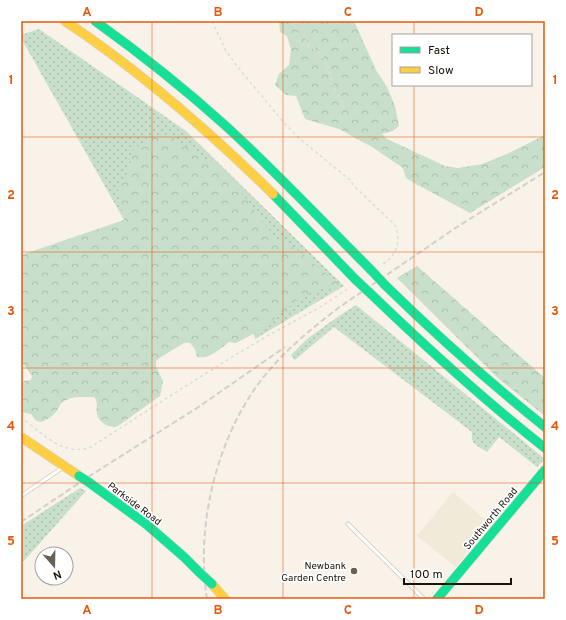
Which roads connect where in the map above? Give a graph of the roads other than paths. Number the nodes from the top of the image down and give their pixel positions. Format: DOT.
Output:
graph roads {
  1 [pos="65,21"];
  2 [pos="95,21"];
  3 [pos="545,427"];
  4 [pos="21,437"];
  5 [pos="545,448"];
  6 [pos="65,467"];
  7 [pos="545,470"];
  8 [pos="21,496"];
  9 [pos="348,524"];
  10 [pos="225,599"];
  11 [pos="424,599"];
  12 [pos="437,599"];
  1 -- 5 [label="main road, bridge"];
  2 -- 3 [label="main road, bridge"];
  4 -- 6 [label="main road, Parkside Road"];
  6 -- 8 [label="lane"];
  6 -- 10 [label="main road, Parkside Road, bridge"];
  7 -- 12 [label="main road, Southworth Road"];
  9 -- 11 [label="lane"];
}
